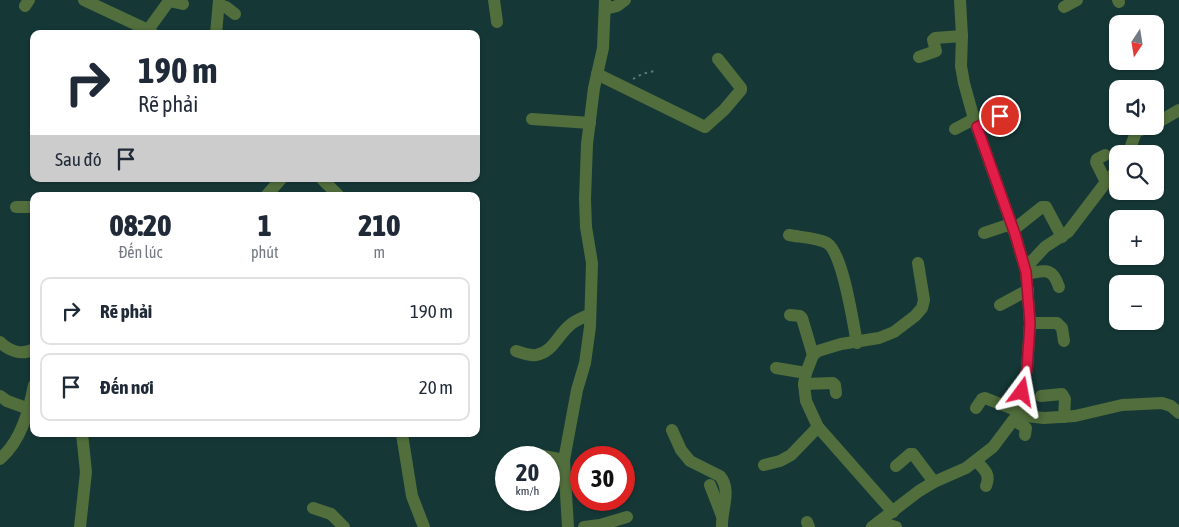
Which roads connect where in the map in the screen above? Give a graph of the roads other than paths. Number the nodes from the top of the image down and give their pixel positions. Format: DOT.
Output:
graph roads {
  1 [pos="84,0"];
  2 [pos="494,0"];
  3 [pos="625,0"];
  4 [pos="960,0"];
  5 [pos="1077,0"];
  6 [pos="219,2"];
  7 [pos="183,4"];
  8 [pos="605,4"];
  9 [pos="1064,8"];
  10 [pos="235,14"];
  11 [pos="497,22"];
  12 [pos="147,30"];
  13 [pos="152,30"];
  14 [pos="216,30"];
  15 [pos="962,36"];
  16 [pos="919,57"];
  17 [pos="718,59"];
  18 [pos="597,74"];
  19 [pos="1179,110"];
  20 [pos="1000,116"];
  21 [pos="532,119"];
  22 [pos="1164,119"];
  23 [pos="590,123"];
  24 [pos="976,123"];
  25 [pos="955,129"];
  26 [pos="1105,155"];
  27 [pos="1109,179"];
  28 [pos="278,182"];
  29 [pos="325,182"];
  30 [pos="1106,182"];
  31 [pos="270,192"];
  32 [pos="335,192"];
  33 [pos="16,207"];
  34 [pos="30,207"];
  35 [pos="1012,227"];
  36 [pos="984,233"];
  37 [pos="789,235"];
  38 [pos="1062,237"];
  39 [pos="918,263"];
  40 [pos="1026,273"];
  41 [pos="1059,287"];
  42 [pos="1028,290"];
  43 [pos="1000,305"];
  44 [pos="590,314"];
  45 [pos="790,316"];
  46 [pos="1030,323"];
  47 [pos="1064,341"];
  48 [pos="0,342"];
  49 [pos="857,343"];
  50 [pos="30,350"];
  51 [pos="516,351"];
  52 [pos="813,355"];
  53 [pos="776,368"];
  54 [pos="805,378"];
  55 [pos="836,393"];
  56 [pos="0,396"];
  57 [pos="1041,396"];
  58 [pos="30,401"];
  59 [pos="976,408"];
  60 [pos="28,409"];
  61 [pos="1179,413"];
  62 [pos="1016,415"];
  63 [pos="1064,416"];
  64 [pos="818,427"];
  65 [pos="672,430"];
  66 [pos="1025,435"];
  67 [pos="82,437"];
  68 [pos="402,437"];
  69 [pos="0,459"];
  70 [pos="560,459"];
  71 [pos="564,460"];
  72 [pos="976,461"];
  73 [pos="764,464"];
  74 [pos="896,466"];
  75 [pos="934,482"];
  76 [pos="710,485"];
  77 [pos="986,486"];
  78 [pos="314,508"];
  79 [pos="893,512"];
  80 [pos="627,516"];
  81 [pos="722,522"];
  82 [pos="876,525"];
  83 [pos="80,527"];
  84 [pos="344,527"];
  85 [pos="424,527"];
  86 [pos="568,527"];
  87 [pos="584,527"];
  88 [pos="896,527"];
  1 -- 12 [label="street"];
  2 -- 11 [label="street"];
  3 -- 8 [label="street"];
  4 -- 15 [label="street"];
  5 -- 9 [label="street"];
  6 -- 10 [label="street"];
  6 -- 14 [label="street"];
  7 -- 13 [label="street"];
  8 -- 18 [label="street"];
  15 -- 16 [label="street"];
  15 -- 24 [label="street"];
  17 -- 18 [label="street"];
  18 -- 23 [label="street"];
  19 -- 22 [label="street"];
  20 -- 24 [label="street"];
  21 -- 23 [label="street"];
  23 -- 44 [label="street"];
  24 -- 25 [label="street"];
  24 -- 35 [label="street"];
  26 -- 30 [label="street"];
  27 -- 30 [label="street"];
  28 -- 31 [label="street"];
  29 -- 32 [label="street"];
  30 -- 38 [label="street"];
  33 -- 34 [label="street"];
  35 -- 36 [label="street"];
  35 -- 38 [label="street"];
  35 -- 40 [label="street"];
  37 -- 49 [label="street"];
  38 -- 40 [label="street"];
  39 -- 49 [label="street"];
  40 -- 41 [label="street"];
  40 -- 42 [label="street"];
  42 -- 43 [label="street"];
  42 -- 46 [label="street"];
  44 -- 51 [label="street"];
  44 -- 71 [label="street"];
  45 -- 52 [label="street"];
  46 -- 47 [label="street"];
  46 -- 62 [label="street"];
  48 -- 50 [label="street"];
  49 -- 52 [label="street"];
  52 -- 54 [label="street"];
  53 -- 54 [label="street"];
  54 -- 55 [label="street"];
  54 -- 64 [label="street"];
  56 -- 60 [label="street"];
  57 -- 63 [label="street"];
  58 -- 60 [label="street"];
  59 -- 62 [label="street"];
  60 -- 69 [label="street"];
  61 -- 63 [label="street"];
  62 -- 63 [label="street"];
  62 -- 66 [label="street"];
  62 -- 72 [label="street"];
  64 -- 73 [label="street"];
  64 -- 79 [label="street"];
  65 -- 81 [label="street"];
  67 -- 83 [label="street"];
  68 -- 85 [label="street"];
  70 -- 71 [label="street"];
  71 -- 86 [label="street"];
  72 -- 75 [label="street"];
  72 -- 77 [label="street"];
  74 -- 75 [label="street"];
  75 -- 79 [label="street"];
  76 -- 81 [label="street"];
  78 -- 84 [label="street"];
  79 -- 82 [label="street"];
  80 -- 87 [label="street"];
  82 -- 88 [label="street"];
}
